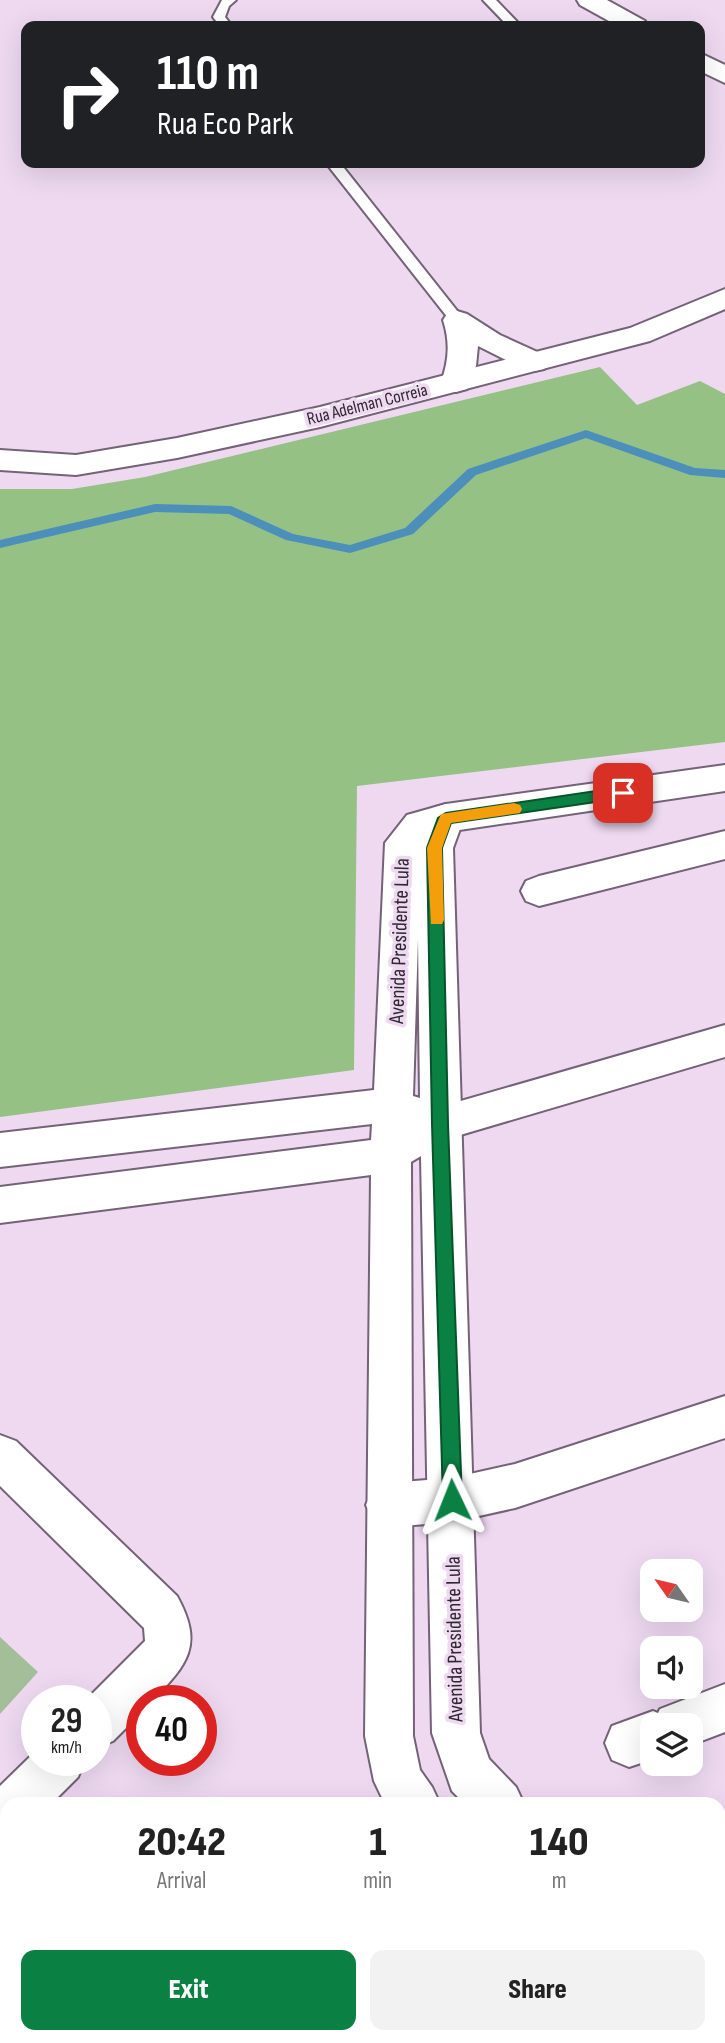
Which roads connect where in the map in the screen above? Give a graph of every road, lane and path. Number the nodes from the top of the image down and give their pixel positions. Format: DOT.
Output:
graph roads {
  1 [pos="230,0"];
  2 [pos="489,0"];
  3 [pos="589,0"];
  4 [pos="222,21"];
  5 [pos="510,21"];
  6 [pos="627,21"];
  7 [pos="705,64"];
  8 [pos="725,75"];
  9 [pos="337,168"];
  10 [pos="725,298"];
  11 [pos="457,320"];
  12 [pos="534,362"];
  13 [pos="456,382"];
  14 [pos="0,460"];
  15 [pos="725,778"];
  16 [pos="446,818"];
  17 [pos="725,845"];
  18 [pos="539,891"];
  19 [pos="725,1041"];
  20 [pos="392,1105"];
  21 [pos="440,1124"];
  22 [pos="0,1150"];
  23 [pos="391,1154"];
  24 [pos="0,1205"];
  25 [pos="725,1417"];
  26 [pos="0,1456"];
  27 [pos="452,1500"];
  28 [pos="389,1506"];
  29 [pos="112,1708"];
  30 [pos="725,1708"];
  31 [pos="703,1716"];
  32 [pos="45,1776"];
  33 [pos="24,1797"];
  34 [pos="410,1797"];
  35 [pos="492,1797"];
  1 -- 4 [label="lane"];
  2 -- 5 [label="lane"];
  3 -- 6 [label="street"];
  7 -- 8 [label="street"];
  9 -- 11 [label="lane"];
  10 -- 12 [label="street, Rua Adelman Correia"];
  11 -- 12 [label="street"];
  11 -- 13 [label="street"];
  12 -- 13 [label="street, Rua Adelman Correia"];
  13 -- 14 [label="street, Rua Adelman Correia"];
  15 -- 16 [label="street"];
  16 -- 20 [label="street, Avenida Presidente Lula"];
  16 -- 21 [label="street, Avenida Presidente Lula"];
  17 -- 18 [label="street"];
  19 -- 21 [label="street"];
  20 -- 21 [label="street"];
  20 -- 22 [label="street"];
  20 -- 23 [label="street, Avenida Presidente Lula"];
  21 -- 23 [label="street"];
  21 -- 27 [label="street, Avenida Presidente Lula"];
  23 -- 24 [label="street"];
  23 -- 28 [label="street, Avenida Presidente Lula"];
  25 -- 27 [label="street"];
  26 -- 29 [label="street"];
  27 -- 28 [label="street"];
  27 -- 35 [label="street, Avenida Presidente Lula"];
  28 -- 34 [label="street, Avenida Presidente Lula"];
  30 -- 31 [label="street"];
  32 -- 33 [label="street"];
}
